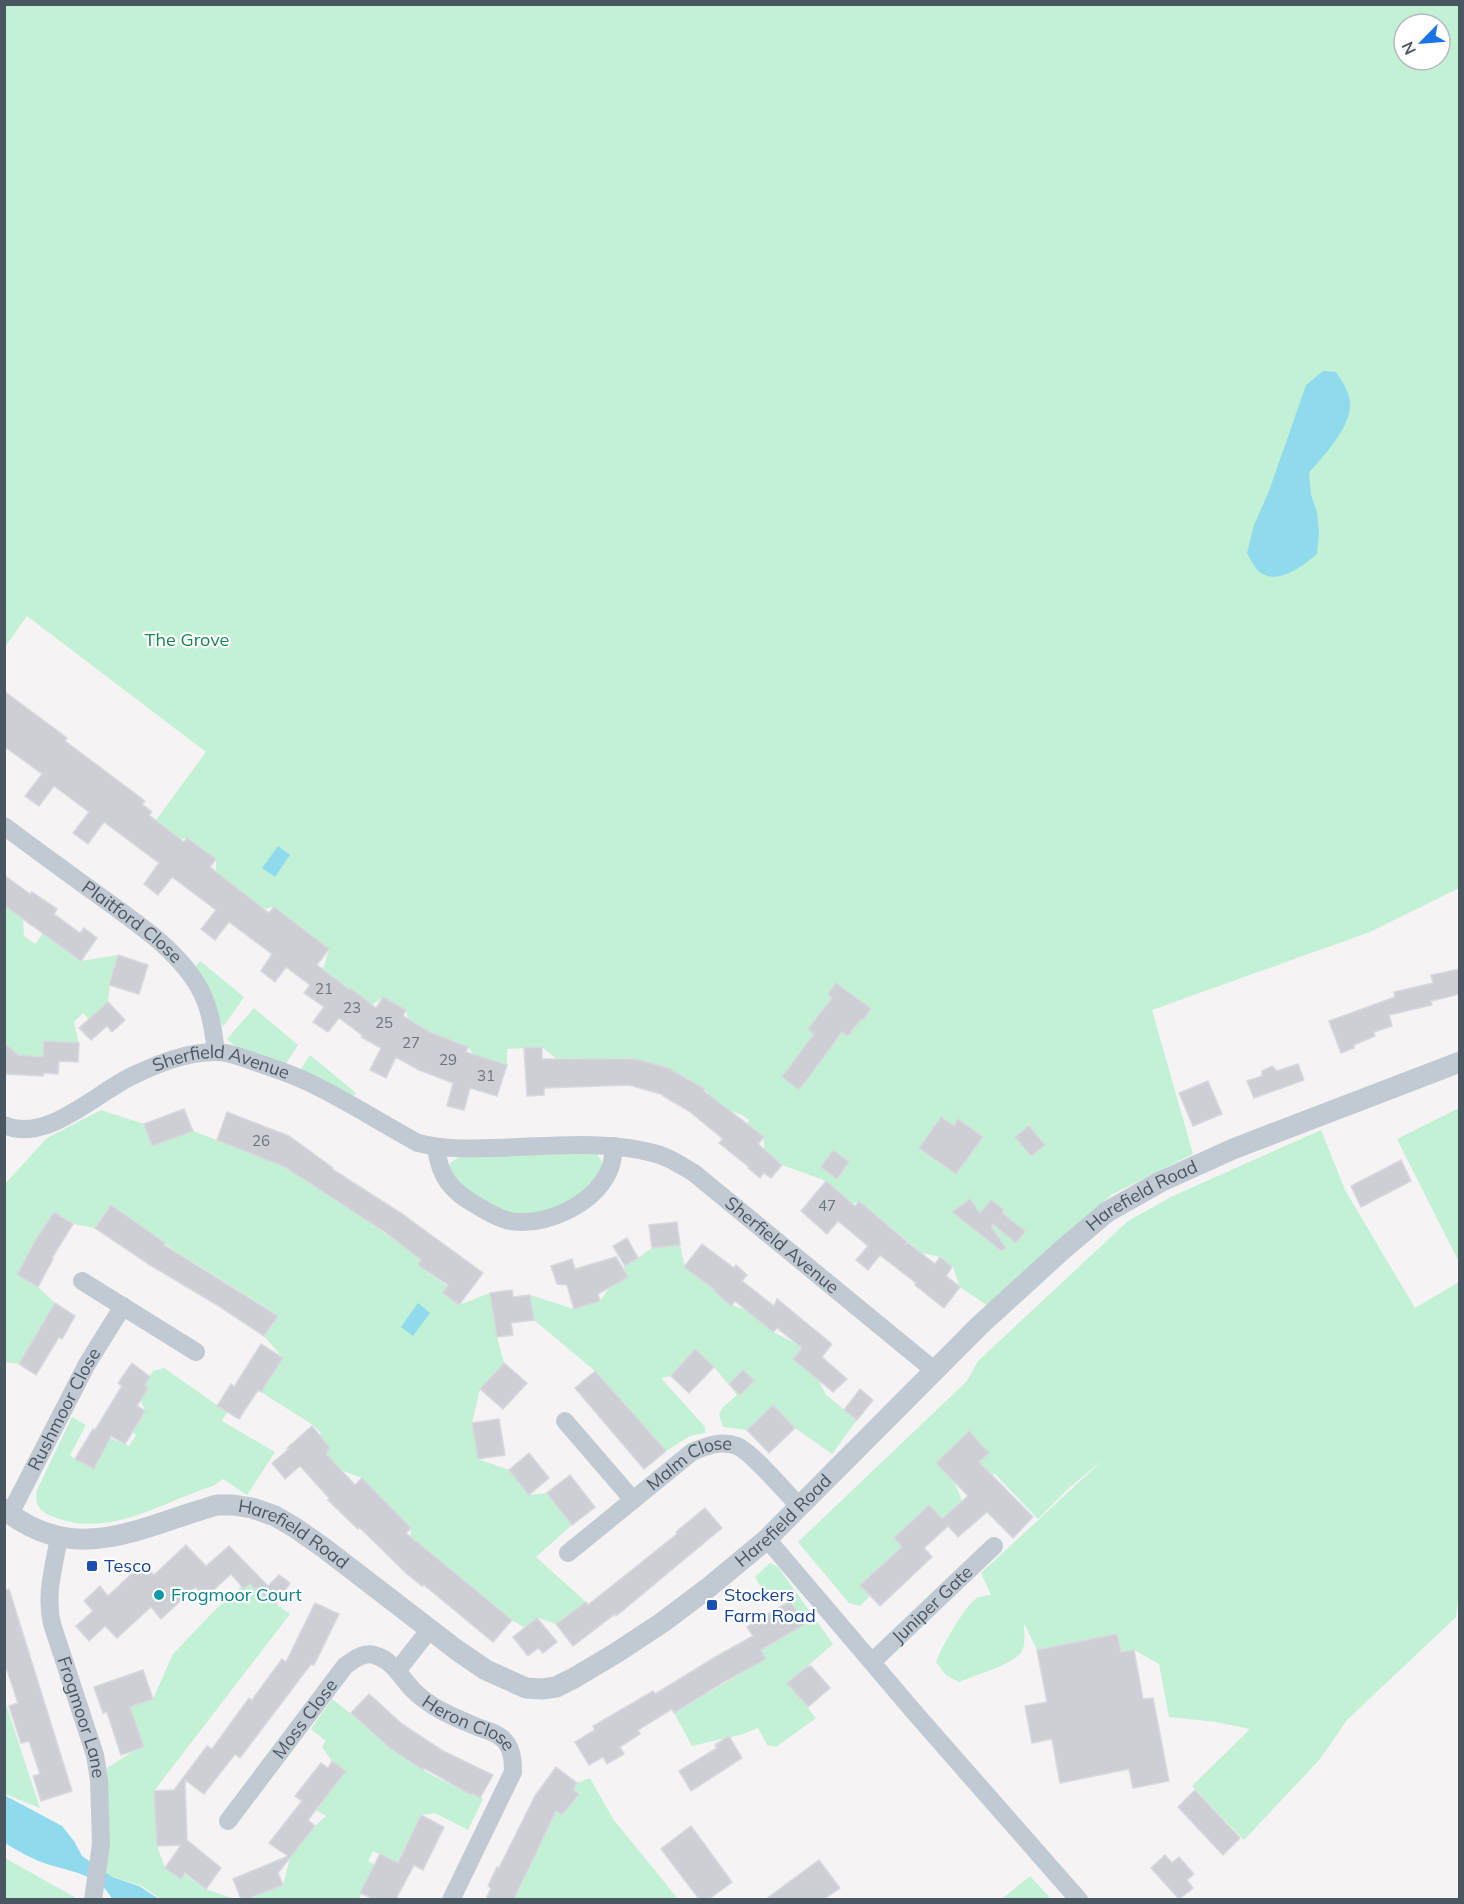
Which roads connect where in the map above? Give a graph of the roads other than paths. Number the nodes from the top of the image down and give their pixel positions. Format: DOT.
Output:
graph roads {
  1 [pos="4,826"];
  2 [pos="216,1052"];
  3 [pos="1460,1062"];
  4 [pos="4,1125"];
  5 [pos="614,1146"];
  6 [pos="436,1148"];
  7 [pos="82,1281"];
  8 [pos="123,1306"];
  9 [pos="195,1352"];
  10 [pos="935,1371"];
  11 [pos="565,1421"];
  12 [pos="633,1500"];
  13 [pos="800,1507"];
  14 [pos="7,1512"];
  15 [pos="59,1537"];
  16 [pos="767,1539"];
  17 [pos="994,1546"];
  18 [pos="568,1552"];
  19 [pos="430,1629"];
  20 [pos="873,1661"];
  21 [pos="397,1671"];
  22 [pos="228,1821"];
  23 [pos="93,1899"];
  24 [pos="451,1899"];
  25 [pos="1079,1899"];
  1 -- 2 [label="street, Plaitford Close"];
  2 -- 4 [label="street, Sherfield Avenue"];
  2 -- 6 [label="street, Sherfield Avenue"];
  3 -- 10 [label="street, Harefield Road"];
  5 -- 6 [label="street, Sherfield Avenue"];
  5 -- 6 [label="street"];
  5 -- 10 [label="street, Sherfield Avenue"];
  7 -- 8 [label="street"];
  8 -- 9 [label="street"];
  8 -- 14 [label="street, Rushmoor Close"];
  10 -- 13 [label="street, Harefield Road"];
  11 -- 12 [label="street, Malm Close"];
  12 -- 13 [label="street, Malm Close"];
  12 -- 18 [label="street, Malm Close"];
  13 -- 16 [label="street, Harefield Road"];
  14 -- 15 [label="street, Harefield Road"];
  15 -- 19 [label="street, Harefield Road"];
  15 -- 23 [label="street, Frogmoor Lane"];
  16 -- 19 [label="street, Harefield Road"];
  16 -- 20 [label="street"];
  17 -- 20 [label="street, Juniper Gate"];
  19 -- 21 [label="street"];
  20 -- 25 [label="street"];
  21 -- 22 [label="street, Moss Close"];
  21 -- 24 [label="street, Heron Close"];
}
